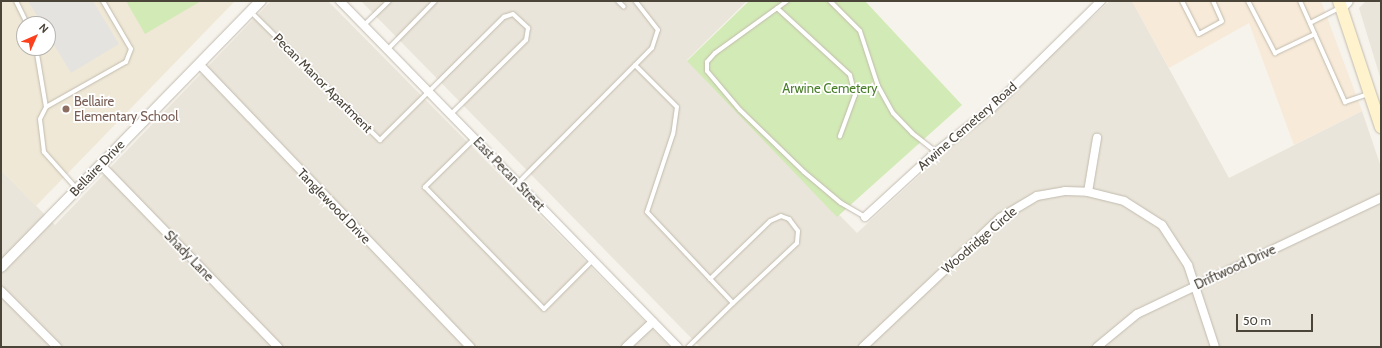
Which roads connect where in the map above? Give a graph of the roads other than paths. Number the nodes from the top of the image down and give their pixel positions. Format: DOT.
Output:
graph roads {
  1 [pos="16,1"];
  2 [pos="103,1"];
  3 [pos="261,1"];
  4 [pos="340,1"];
  5 [pos="389,1"];
  6 [pos="435,1"];
  7 [pos="618,1"];
  8 [pos="635,1"];
  9 [pos="787,1"];
  10 [pos="830,1"];
  11 [pos="1101,1"];
  12 [pos="1182,1"];
  13 [pos="1212,1"];
  14 [pos="1248,1"];
  15 [pos="1300,1"];
  16 [pos="1343,3"];
  17 [pos="624,7"];
  18 [pos="777,8"];
  19 [pos="251,12"];
  20 [pos="23,16"];
  21 [pos="1310,23"];
  22 [pos="364,26"];
  23 [pos="1315,34"];
  24 [pos="387,50"];
  25 [pos="37,56"];
  26 [pos="199,64"];
  27 [pos="635,65"];
  28 [pos="429,92"];
  29 [pos="1370,93"];
  30 [pos="1378,102"];
  31 [pos="46,107"];
  32 [pos="450,114"];
  33 [pos="1381,127"];
  34 [pos="840,136"];
  35 [pos="474,138"];
  36 [pos="1097,138"];
  37 [pos="936,152"];
  38 [pos="100,165"];
  39 [pos="518,183"];
  40 [pos="77,189"];
  41 [pos="1088,192"];
  42 [pos="1381,198"];
  43 [pos="865,217"];
  44 [pos="593,260"];
  45 [pos="1,267"];
  46 [pos="710,279"];
  47 [pos="1195,285"];
  48 [pos="1,291"];
  49 [pos="734,303"];
  50 [pos="653,322"];
  51 [pos="57,347"];
  52 [pos="278,347"];
  53 [pos="470,347"];
  54 [pos="626,347"];
  55 [pos="678,347"];
  56 [pos="688,347"];
  57 [pos="863,347"];
  58 [pos="1097,347"];
  59 [pos="1215,347"];
  1 -- 20 [label="lane"];
  2 -- 31 [label="lane"];
  3 -- 19 [label="street, Bellaire Drive"];
  4 -- 22 [label="street, East Pecan Street"];
  5 -- 22 [label="lane"];
  6 -- 24 [label="lane"];
  7 -- 17 [label="lane"];
  8 -- 27 [label="lane"];
  9 -- 18 [label="lane"];
  10 -- 37 [label="lane"];
  11 -- 37 [label="street, Arwine Cemetery Road"];
  12 -- 13 [label="lane"];
  14 -- 23 [label="lane"];
  15 -- 21 [label="lane"];
  16 -- 21 [label="lane"];
  16 -- 29 [label="main road"];
  18 -- 34 [label="lane"];
  18 -- 43 [label="lane"];
  19 -- 26 [label="street, Bellaire Drive"];
  19 -- 28 [label="lane, Pecan Manor Apartment"];
  21 -- 23 [label="lane"];
  22 -- 24 [label="street, East Pecan Street"];
  23 -- 29 [label="lane"];
  24 -- 28 [label="street, East Pecan Street"];
  25 -- 31 [label="lane"];
  26 -- 38 [label="street, Bellaire Drive"];
  26 -- 53 [label="street, Tanglewood Drive"];
  27 -- 39 [label="lane"];
  27 -- 46 [label="lane"];
  28 -- 32 [label="street, East Pecan Street"];
  28 -- 32 [label="lane"];
  29 -- 30 [label="main road"];
  30 -- 33 [label="main road"];
  31 -- 40 [label="lane"];
  32 -- 35 [label="street, East Pecan Street"];
  35 -- 39 [label="street, East Pecan Street"];
  35 -- 44 [label="lane"];
  36 -- 41 [label="street"];
  37 -- 43 [label="street, Arwine Cemetery Road"];
  38 -- 40 [label="street, Bellaire Drive"];
  38 -- 52 [label="street, Shady Lane"];
  39 -- 44 [label="street, East Pecan Street"];
  40 -- 45 [label="street, Bellaire Drive"];
  41 -- 47 [label="street, Woodridge Circle"];
  41 -- 57 [label="street, Woodridge Circle"];
  42 -- 47 [label="street, Driftwood Drive"];
  44 -- 50 [label="street, East Pecan Street"];
  46 -- 49 [label="lane"];
  46 -- 49 [label="lane"];
  47 -- 58 [label="street, Driftwood Drive"];
  47 -- 59 [label="street, Woodridge Circle"];
  48 -- 51 [label="street"];
  49 -- 56 [label="lane"];
  50 -- 54 [label="street"];
  50 -- 55 [label="street, East Pecan Street"];
}
